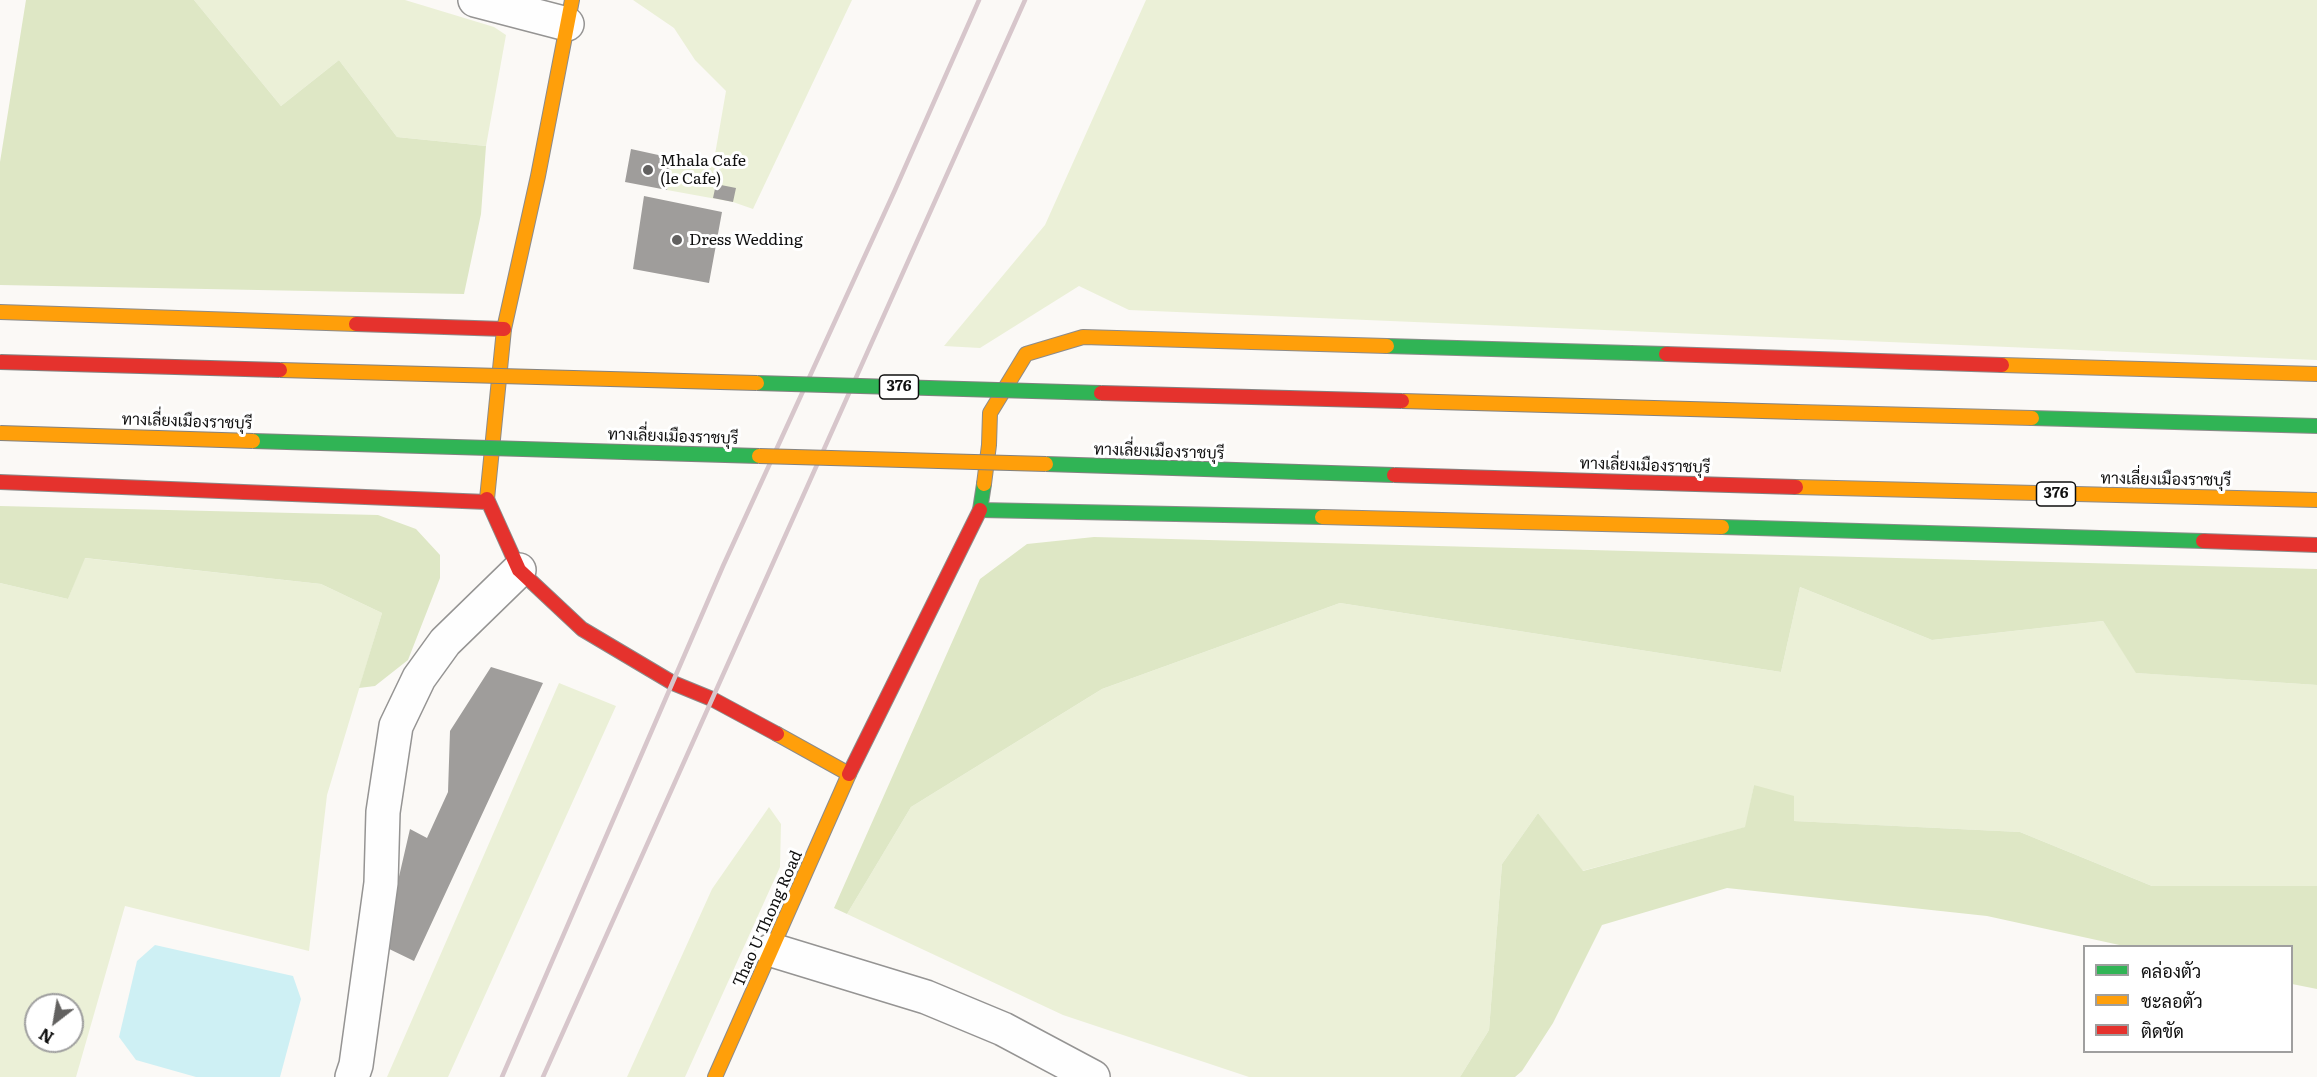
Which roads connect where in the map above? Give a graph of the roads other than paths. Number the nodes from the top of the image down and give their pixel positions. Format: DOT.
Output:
graph roads {
  1 [pos="475,0"];
  2 [pos="569,12"];
  3 [pos="0,312"];
  4 [pos="504,330"];
  5 [pos="0,362"];
  6 [pos="2317,374"];
  7 [pos="2317,426"];
  8 [pos="0,433"];
  9 [pos="0,482"];
  10 [pos="2317,500"];
  11 [pos="487,502"];
  12 [pos="980,510"];
  13 [pos="2317,545"];
  14 [pos="519,570"];
  15 [pos="849,774"];
  16 [pos="772,950"];
  17 [pos="352,1077"];
  18 [pos="715,1077"];
  19 [pos="1093,1077"];
  1 -- 2 [label="street"];
  2 -- 4 [label="main road"];
  3 -- 4 [label="main road"];
  4 -- 11 [label="main road"];
  5 -- 7 [label="main road, 376, bridge"];
  6 -- 12 [label="main road, Thao U Thong Road"];
  8 -- 10 [label="main road, ทางเลี่ยงเมืองราชบุรี / 376, bridge"];
  9 -- 11 [label="main road"];
  11 -- 14 [label="main road"];
  12 -- 13 [label="main road"];
  12 -- 15 [label="main road, Thao U Thong Road"];
  14 -- 15 [label="main road"];
  14 -- 17 [label="street"];
  15 -- 16 [label="main road, Thao U Thong Road"];
  16 -- 18 [label="main road, Thao U Thong Road"];
  16 -- 19 [label="street"];
}
